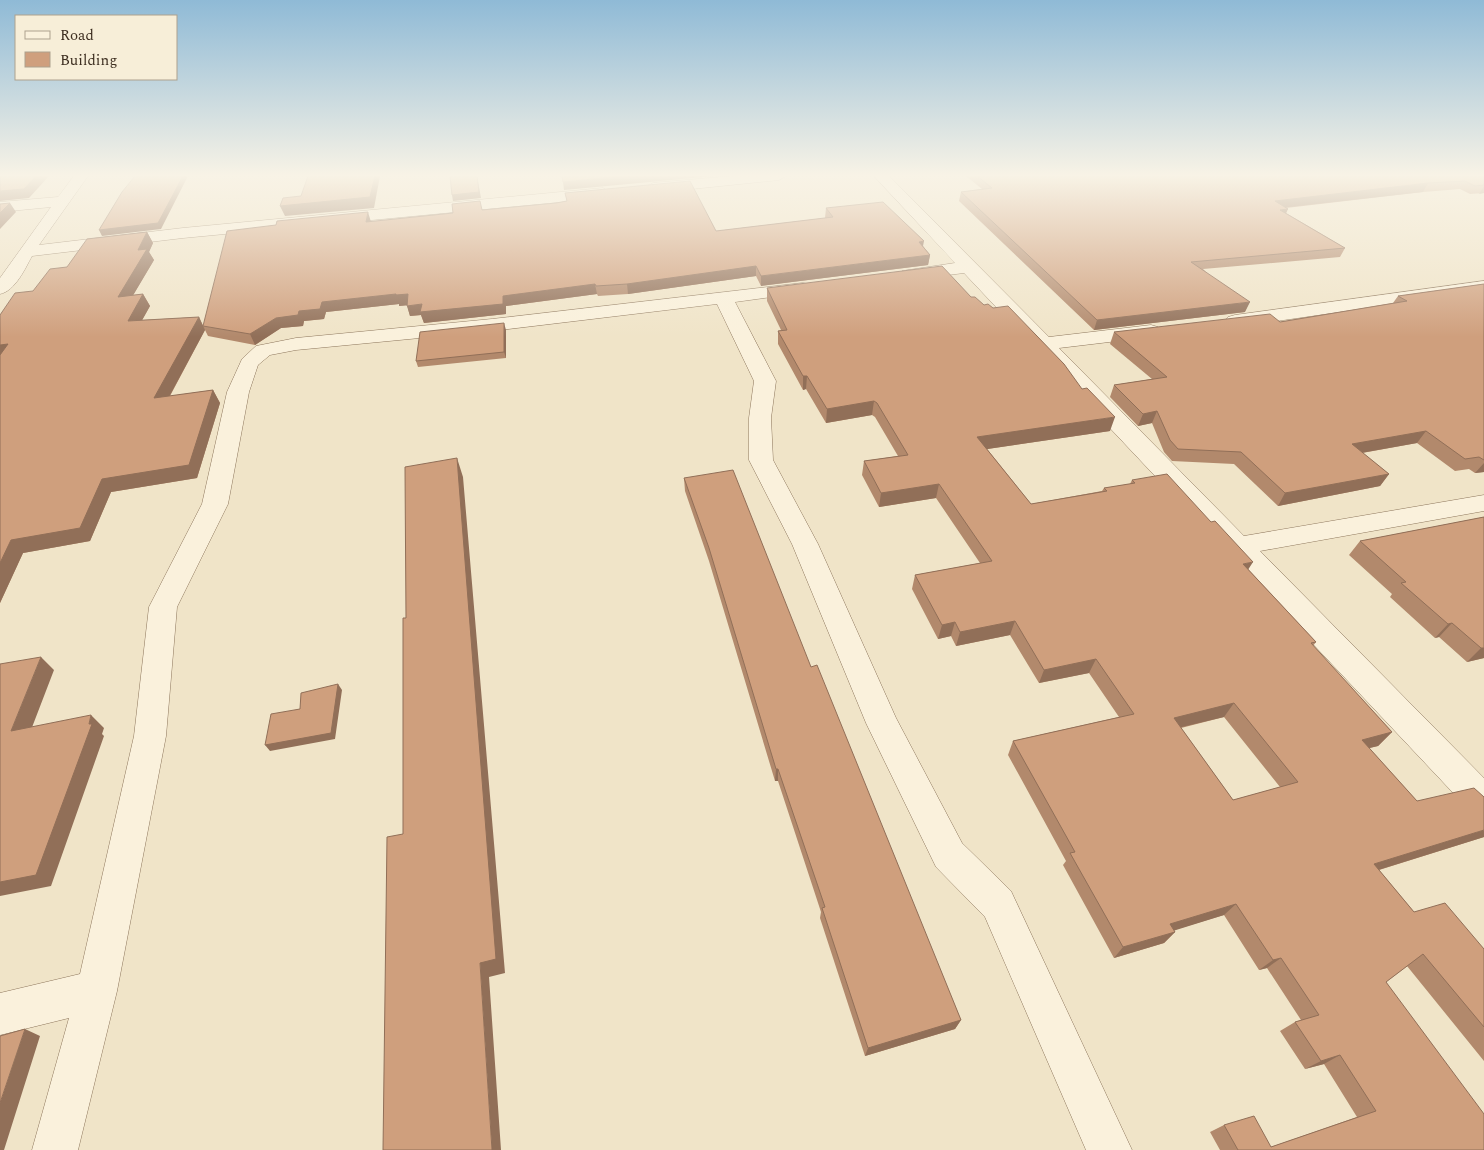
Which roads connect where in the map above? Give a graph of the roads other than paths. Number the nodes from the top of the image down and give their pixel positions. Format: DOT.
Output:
graph roads {
  1 [pos="42,230"];
  2 [pos="218,230"];
  3 [pos="932,230"];
  4 [pos="26,252"];
  5 [pos="968,267"];
  6 [pos="890,277"];
  7 [pos="822,286"];
  8 [pos="1484,286"];
  9 [pos="0,289"];
  10 [pos="724,299"];
  11 [pos="1220,323"];
  12 [pos="1171,329"];
  13 [pos="1043,344"];
  14 [pos="1484,503"];
  15 [pos="1237,546"];
  16 [pos="1484,802"];
  17 [pos="97,991"];
  18 [pos="0,1014"];
  19 [pos="55,1150"];
  20 [pos="1109,1150"];
  1 -- 4 [label="street"];
  2 -- 4 [label="street"];
  3 -- 5 [label="street"];
  4 -- 9 [label="street"];
  5 -- 6 [label="street"];
  5 -- 13 [label="street"];
  7 -- 10 [label="street"];
  8 -- 11 [label="street"];
  10 -- 17 [label="street"];
  10 -- 20 [label="street"];
  12 -- 13 [label="street"];
  13 -- 15 [label="street"];
  14 -- 15 [label="street"];
  15 -- 16 [label="street"];
  17 -- 18 [label="street"];
  17 -- 19 [label="street"];
}
